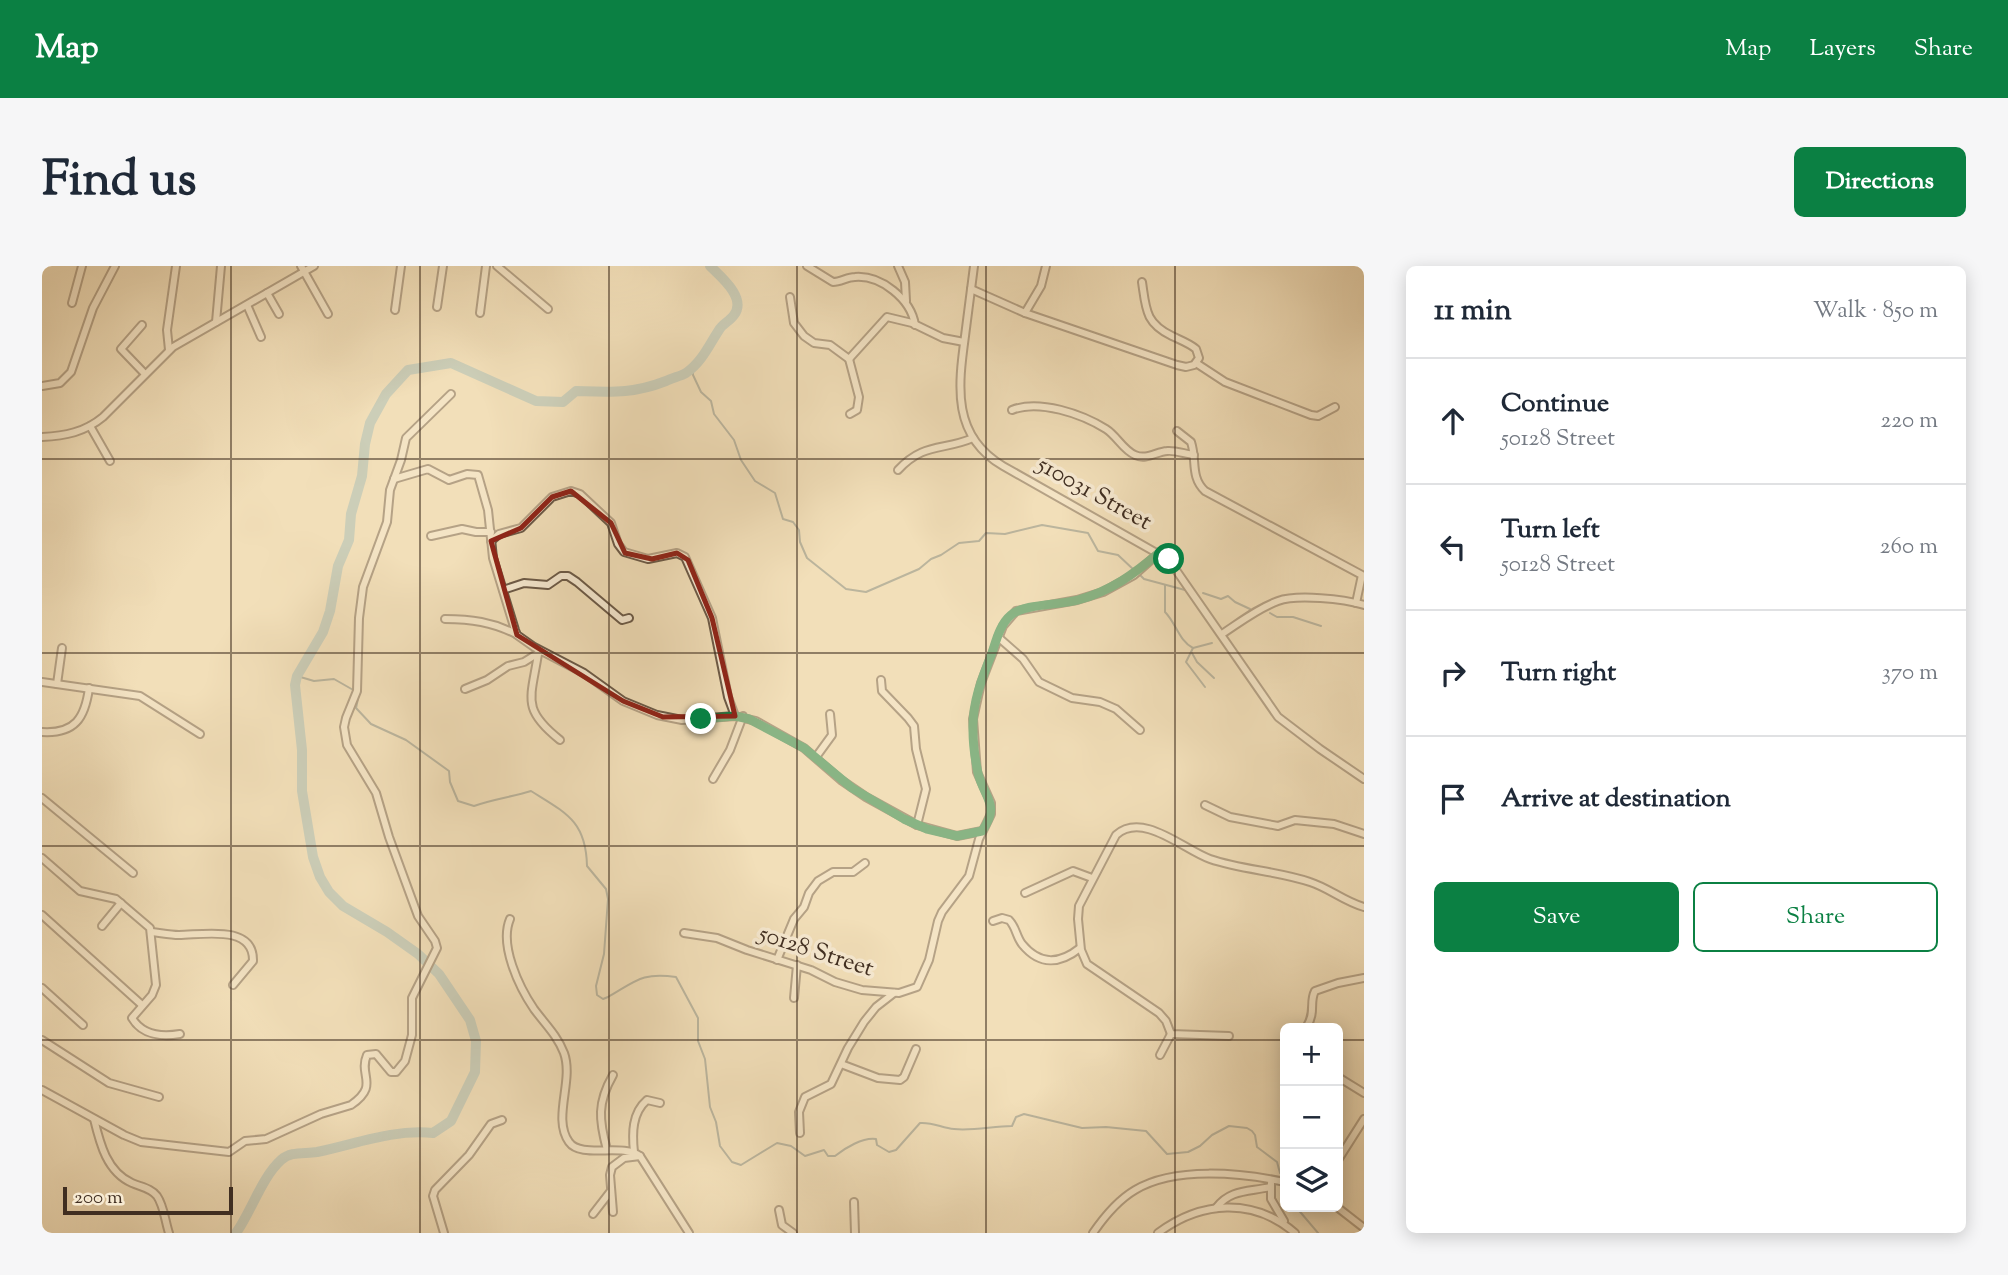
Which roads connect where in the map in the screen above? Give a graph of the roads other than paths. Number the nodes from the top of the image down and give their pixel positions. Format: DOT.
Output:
graph roads {
  1 [pos="82,266"];
  2 [pos="115,266"];
  3 [pos="176,266"];
  4 [pos="221,266"];
  5 [pos="314,266"];
  6 [pos="401,266"];
  7 [pos="443,266"];
  8 [pos="486,266"];
  9 [pos="497,266"];
  10 [pos="807,266"];
  11 [pos="898,266"];
  12 [pos="974,266"];
  13 [pos="1046,266"];
  14 [pos="303,269"];
  15 [pos="1142,282"];
  16 [pos="971,289"];
  17 [pos="267,293"];
  18 [pos="790,297"];
  19 [pos="906,302"];
  20 [pos="72,303"];
  21 [pos="247,304"];
  22 [pos="437,307"];
  23 [pos="548,309"];
  24 [pos="395,310"];
  25 [pos="480,313"];
  26 [pos="1025,313"];
  27 [pos="278,314"];
  28 [pos="328,314"];
  29 [pos="216,322"];
  30 [pos="142,325"];
  31 [pos="915,325"];
  32 [pos="261,337"];
  33 [pos="964,342"];
  34 [pos="169,351"];
  35 [pos="849,359"];
  36 [pos="1196,363"];
  37 [pos="145,374"];
  38 [pos="42,386"];
  39 [pos="451,394"];
  40 [pos="1335,407"];
  41 [pos="1012,410"];
  42 [pos="850,414"];
  43 [pos="90,426"];
  44 [pos="1177,431"];
  45 [pos="42,437"];
  46 [pos="973,438"];
  47 [pos="1194,455"];
  48 [pos="402,456"];
  49 [pos="110,461"];
  50 [pos="898,470"];
  51 [pos="413,472"];
  52 [pos="394,479"];
  53 [pos="491,532"];
  54 [pos="431,536"];
  55 [pos="491,541"];
  56 [pos="1160,552"];
  57 [pos="503,590"];
  58 [pos="1360,604"];
  59 [pos="629,618"];
  60 [pos="445,619"];
  61 [pos="1222,634"];
  62 [pos="517,635"];
  63 [pos="998,637"];
  64 [pos="62,648"];
  65 [pos="540,653"];
  66 [pos="881,680"];
  67 [pos="42,682"];
  68 [pos="57,684"];
  69 [pos="89,688"];
  70 [pos="465,689"];
  71 [pos="830,714"];
  72 [pos="739,716"];
  73 [pos="1140,730"];
  74 [pos="42,732"];
  75 [pos="200,734"];
  76 [pos="560,740"];
  77 [pos="816,757"];
  78 [pos="713,779"];
  79 [pos="1364,779"];
  80 [pos="42,798"];
  81 [pos="1205,805"];
  82 [pos="918,825"];
  83 [pos="982,831"];
  84 [pos="1364,834"];
  85 [pos="42,858"];
  86 [pos="865,863"];
  87 [pos="133,873"];
  88 [pos="1092,878"];
  89 [pos="1026,893"];
  90 [pos="121,902"];
  91 [pos="1364,907"];
  92 [pos="42,915"];
  93 [pos="510,919"];
  94 [pos="993,921"];
  95 [pos="102,926"];
  96 [pos="152,932"];
  97 [pos="684,933"];
  98 [pos="1080,948"];
  99 [pos="778,960"];
  100 [pos="797,965"];
  101 [pos="1364,978"];
  102 [pos="233,985"];
  103 [pos="42,988"];
  104 [pos="894,993"];
  105 [pos="794,998"];
  106 [pos="142,1005"];
  107 [pos="1308,1023"];
  108 [pos="83,1025"];
  109 [pos="180,1034"];
  110 [pos="1171,1034"];
  111 [pos="1229,1036"];
  112 [pos="42,1040"];
  113 [pos="916,1049"];
  114 [pos="1160,1055"];
  115 [pos="841,1064"];
  116 [pos="613,1075"];
  117 [pos="1343,1080"];
  118 [pos="42,1090"];
  119 [pos="1364,1093"];
  120 [pos="159,1097"];
  121 [pos="660,1103"];
  122 [pos="94,1119"];
  123 [pos="1364,1119"];
  124 [pos="502,1120"];
  125 [pos="800,1133"];
  126 [pos="607,1150"];
  127 [pos="1343,1152"];
  128 [pos="637,1154"];
  129 [pos="1280,1182"];
  130 [pos="1271,1183"];
  131 [pos="611,1191"];
  132 [pos="854,1202"];
  133 [pos="1216,1208"];
  134 [pos="779,1210"];
  135 [pos="613,1212"];
  136 [pos="1343,1212"];
  137 [pos="593,1214"];
  138 [pos="1287,1226"];
  139 [pos="1364,1228"];
  140 [pos="169,1233"];
  141 [pos="444,1233"];
  142 [pos="689,1233"];
  143 [pos="793,1233"];
  144 [pos="855,1233"];
  145 [pos="1093,1233"];
  146 [pos="1158,1233"];
  147 [pos="1295,1233"];
  1 -- 20 [label="street"];
  2 -- 38 [label="street"];
  3 -- 34 [label="street"];
  4 -- 29 [label="street"];
  5 -- 14 [label="street"];
  6 -- 24 [label="street"];
  7 -- 22 [label="street"];
  8 -- 25 [label="street"];
  9 -- 23 [label="street"];
  10 -- 19 [label="street"];
  11 -- 19 [label="street"];
  12 -- 16 [label="street, 510031 Street"];
  13 -- 26 [label="street"];
  14 -- 17 [label="street"];
  14 -- 28 [label="street"];
  15 -- 36 [label="street"];
  16 -- 26 [label="street"];
  16 -- 33 [label="street, 510031 Street"];
  17 -- 21 [label="street"];
  17 -- 27 [label="street"];
  18 -- 35 [label="street"];
  19 -- 31 [label="street"];
  21 -- 29 [label="street"];
  21 -- 32 [label="street"];
  26 -- 36 [label="street"];
  29 -- 34 [label="street"];
  30 -- 37 [label="street"];
  31 -- 33 [label="street"];
  31 -- 35 [label="street"];
  33 -- 46 [label="street, 510031 Street"];
  34 -- 37 [label="street"];
  35 -- 42 [label="street"];
  36 -- 40 [label="street"];
  37 -- 43 [label="street"];
  39 -- 48 [label="street"];
  41 -- 47 [label="street"];
  43 -- 45 [label="street"];
  43 -- 49 [label="street"];
  44 -- 47 [label="street"];
  46 -- 50 [label="street"];
  46 -- 56 [label="street, 510031 Street"];
  47 -- 58 [label="street"];
  48 -- 51 [label="street"];
  48 -- 52 [label="street"];
  51 -- 52 [label="street"];
  51 -- 53 [label="street"];
  52 -- 122 [label="street"];
  53 -- 54 [label="street"];
  53 -- 55 [label="street"];
  55 -- 57 [label="street"];
  55 -- 72 [label="street"];
  56 -- 61 [label="street, 510031 Street"];
  56 -- 63 [label="street, 50128 Street"];
  57 -- 59 [label="street"];
  57 -- 62 [label="street"];
  58 -- 61 [label="street"];
  60 -- 62 [label="street"];
  61 -- 79 [label="street, 510031 Street"];
  62 -- 65 [label="street"];
  63 -- 73 [label="street"];
  63 -- 83 [label="street, 50128 Street"];
  64 -- 68 [label="street"];
  65 -- 70 [label="street"];
  65 -- 72 [label="street"];
  65 -- 76 [label="street"];
  66 -- 82 [label="street"];
  67 -- 68 [label="street"];
  68 -- 69 [label="street"];
  69 -- 74 [label="street"];
  69 -- 75 [label="street"];
  71 -- 77 [label="street"];
  72 -- 77 [label="street"];
  72 -- 78 [label="street"];
  77 -- 82 [label="street"];
  80 -- 87 [label="street"];
  81 -- 84 [label="street"];
  82 -- 83 [label="street"];
  83 -- 104 [label="street, 50128 Street"];
  85 -- 90 [label="street"];
  86 -- 99 [label="street"];
  88 -- 89 [label="street"];
  88 -- 91 [label="street"];
  88 -- 98 [label="street"];
  90 -- 95 [label="street"];
  90 -- 96 [label="street"];
  92 -- 106 [label="street"];
  93 -- 126 [label="street"];
  94 -- 98 [label="street"];
  96 -- 102 [label="street"];
  96 -- 106 [label="street"];
  97 -- 99 [label="street, 50128 Street"];
  98 -- 110 [label="street"];
  99 -- 100 [label="street, 50128 Street"];
  100 -- 104 [label="street, 50128 Street"];
  100 -- 105 [label="street"];
  101 -- 107 [label="street"];
  103 -- 108 [label="street"];
  104 -- 115 [label="street"];
  106 -- 109 [label="street"];
  110 -- 111 [label="street"];
  110 -- 114 [label="street"];
  112 -- 120 [label="street"];
  113 -- 115 [label="street"];
  115 -- 125 [label="street"];
  116 -- 126 [label="street"];
  117 -- 119 [label="street"];
  118 -- 122 [label="street"];
  121 -- 128 [label="street"];
  122 -- 140 [label="street"];
  123 -- 127 [label="street"];
  124 -- 141 [label="street"];
  126 -- 128 [label="street"];
  128 -- 131 [label="street"];
  128 -- 142 [label="street"];
  129 -- 130 [label="street"];
  130 -- 133 [label="street"];
  130 -- 138 [label="street"];
  130 -- 145 [label="street"];
  131 -- 135 [label="street"];
  131 -- 137 [label="street"];
  132 -- 144 [label="street"];
  133 -- 138 [label="street"];
  133 -- 146 [label="street"];
  134 -- 143 [label="street"];
  136 -- 139 [label="street"];
  138 -- 147 [label="street"];
}
